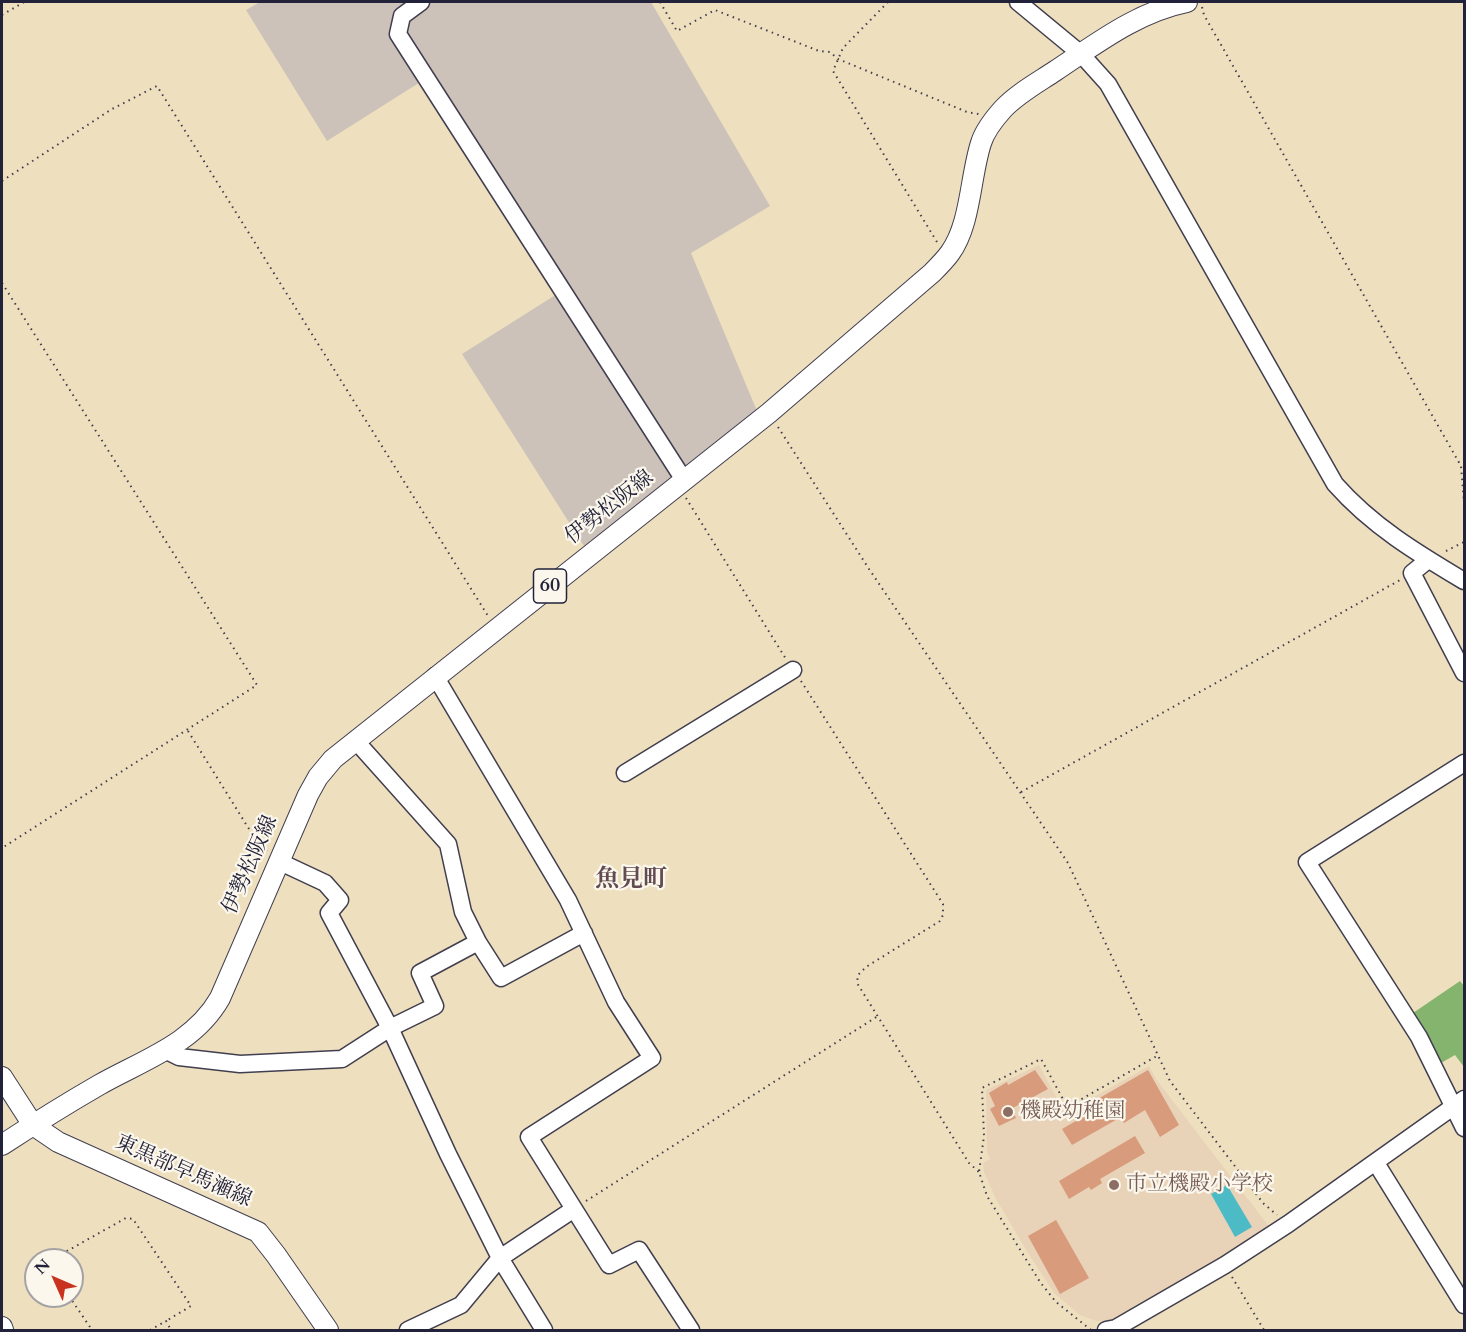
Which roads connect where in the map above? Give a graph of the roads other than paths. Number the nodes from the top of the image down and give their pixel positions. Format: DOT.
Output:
graph roads {
  1 [pos="421,2"];
  2 [pos="1018,2"];
  3 [pos="1187,2"];
  4 [pos="1081,54"];
  5 [pos="681,483"];
  6 [pos="1428,560"];
  7 [pos="1464,581"];
  8 [pos="793,669"];
  9 [pos="1464,672"];
  10 [pos="435,676"];
  11 [pos="355,740"];
  12 [pos="1464,763"];
  13 [pos="625,773"];
  14 [pos="278,861"];
  15 [pos="584,933"];
  16 [pos="478,942"];
  17 [pos="390,1028"];
  18 [pos="165,1050"];
  19 [pos="2,1077"];
  20 [pos="1459,1103"];
  21 [pos="33,1125"];
  22 [pos="1464,1128"];
  23 [pos="2,1145"];
  24 [pos="1376,1163"];
  25 [pos="573,1209"];
  26 [pos="500,1258"];
  27 [pos="1464,1305"];
  28 [pos="328,1330"];
  29 [pos="408,1330"];
  30 [pos="544,1330"];
  31 [pos="691,1330"];
  32 [pos="1106,1330"];
  1 -- 5 [label="street"];
  2 -- 4 [label="street"];
  3 -- 4 [label="main road, 伊勢松阪線 / 60"];
  4 -- 5 [label="main road, 伊勢松阪線 / 60"];
  4 -- 6 [label="street"];
  5 -- 10 [label="main road, 伊勢松阪線 / 60"];
  6 -- 7 [label="street"];
  6 -- 9 [label="street"];
  8 -- 13 [label="street"];
  10 -- 11 [label="main road, 伊勢松阪線 / 60"];
  10 -- 15 [label="street"];
  11 -- 14 [label="main road, 伊勢松阪線 / 60"];
  11 -- 16 [label="street"];
  12 -- 20 [label="street"];
  14 -- 17 [label="street"];
  14 -- 18 [label="main road, 伊勢松阪線 / 60"];
  15 -- 16 [label="street"];
  15 -- 25 [label="street"];
  16 -- 17 [label="street"];
  17 -- 18 [label="street"];
  17 -- 26 [label="street"];
  18 -- 21 [label="main road, 伊勢松阪線 / 60"];
  19 -- 21 [label="main road, 東黒部早馬瀬線"];
  20 -- 22 [label="street"];
  20 -- 24 [label="street"];
  21 -- 23 [label="main road, 伊勢松阪線 / 60"];
  21 -- 28 [label="main road, 東黒部早馬瀬線"];
  24 -- 27 [label="street"];
  24 -- 32 [label="street"];
  25 -- 26 [label="street"];
  25 -- 31 [label="street"];
  26 -- 29 [label="street"];
  26 -- 30 [label="street"];
}
